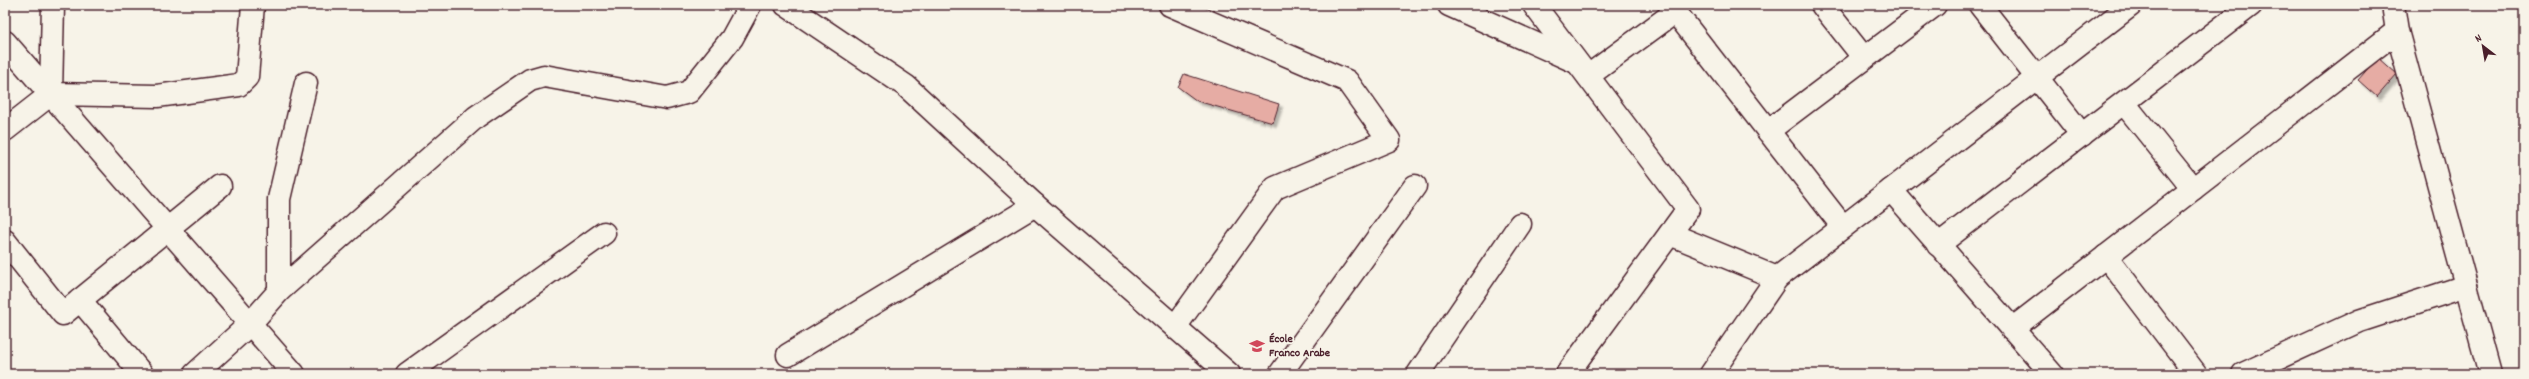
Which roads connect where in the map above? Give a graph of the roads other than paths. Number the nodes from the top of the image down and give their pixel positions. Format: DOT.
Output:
graph roads {
  1 [pos="53,5"];
  2 [pos="253,5"];
  3 [pos="750,5"];
  4 [pos="786,5"];
  5 [pos="1170,5"];
  6 [pos="1449,5"];
  7 [pos="1534,5"];
  8 [pos="1822,5"];
  9 [pos="1935,5"];
  10 [pos="1980,5"];
  11 [pos="2131,5"];
  12 [pos="2251,5"];
  13 [pos="2393,5"];
  14 [pos="1673,8"];
  15 [pos="2396,31"];
  16 [pos="5,42"];
  17 [pos="1864,58"];
  18 [pos="1583,70"];
  19 [pos="2037,78"];
  20 [pos="306,83"];
  21 [pos="51,94"];
  22 [pos="2124,102"];
  23 [pos="5,130"];
  24 [pos="1768,131"];
  25 [pos="2082,135"];
  26 [pos="220,186"];
  27 [pos="1415,186"];
  28 [pos="2193,189"];
  29 [pos="1891,190"];
  30 [pos="1035,205"];
  31 [pos="1520,224"];
  32 [pos="1843,227"];
  33 [pos="168,229"];
  34 [pos="604,233"];
  35 [pos="1670,234"];
  36 [pos="5,241"];
  37 [pos="1938,244"];
  38 [pos="2106,256"];
  39 [pos="1777,278"];
  40 [pos="2466,286"];
  41 [pos="279,292"];
  42 [pos="80,300"];
  43 [pos="250,324"];
  44 [pos="1175,327"];
  45 [pos="2012,329"];
  46 [pos="788,355"];
  47 [pos="2250,373"];
  48 [pos="142,374"];
  49 [pos="195,374"];
  50 [pos="294,374"];
  51 [pos="407,374"];
  52 [pos="1229,374"];
  53 [pos="1280,374"];
  54 [pos="1418,374"];
  55 [pos="1567,374"];
  56 [pos="1711,374"];
  57 [pos="2052,374"];
  58 [pos="2196,374"];
  59 [pos="2490,374"];
  1 -- 21 [label="street"];
  2 -- 21 [label="street"];
  3 -- 41 [label="street"];
  4 -- 30 [label="street"];
  5 -- 44 [label="street"];
  6 -- 18 [label="street"];
  7 -- 18 [label="street"];
  8 -- 17 [label="street"];
  9 -- 17 [label="street"];
  10 -- 19 [label="street"];
  11 -- 19 [label="street"];
  12 -- 22 [label="street"];
  13 -- 15 [label="street"];
  14 -- 18 [label="street"];
  14 -- 24 [label="street"];
  15 -- 28 [label="street"];
  15 -- 40 [label="street"];
  16 -- 21 [label="street"];
  17 -- 24 [label="street"];
  18 -- 35 [label="street"];
  19 -- 25 [label="street"];
  19 -- 29 [label="street"];
  20 -- 41 [label="street"];
  21 -- 23 [label="street"];
  21 -- 33 [label="street"];
  22 -- 25 [label="street"];
  22 -- 28 [label="street"];
  24 -- 32 [label="street"];
  25 -- 37 [label="street"];
  26 -- 33 [label="street"];
  27 -- 53 [label="street"];
  28 -- 38 [label="street"];
  29 -- 32 [label="street"];
  29 -- 37 [label="street"];
  30 -- 44 [label="street"];
  30 -- 46 [label="street"];
  31 -- 54 [label="street"];
  32 -- 39 [label="street"];
  33 -- 42 [label="street"];
  33 -- 43 [label="street"];
  34 -- 51 [label="street"];
  35 -- 39 [label="street"];
  35 -- 55 [label="street"];
  36 -- 42 [label="street"];
  37 -- 45 [label="street"];
  38 -- 45 [label="street"];
  38 -- 58 [label="street"];
  39 -- 56 [label="street"];
  40 -- 47 [label="street"];
  40 -- 59 [label="street"];
  41 -- 43 [label="street"];
  42 -- 48 [label="street"];
  43 -- 49 [label="street"];
  43 -- 50 [label="street"];
  44 -- 52 [label="street"];
  45 -- 57 [label="street"];
}
